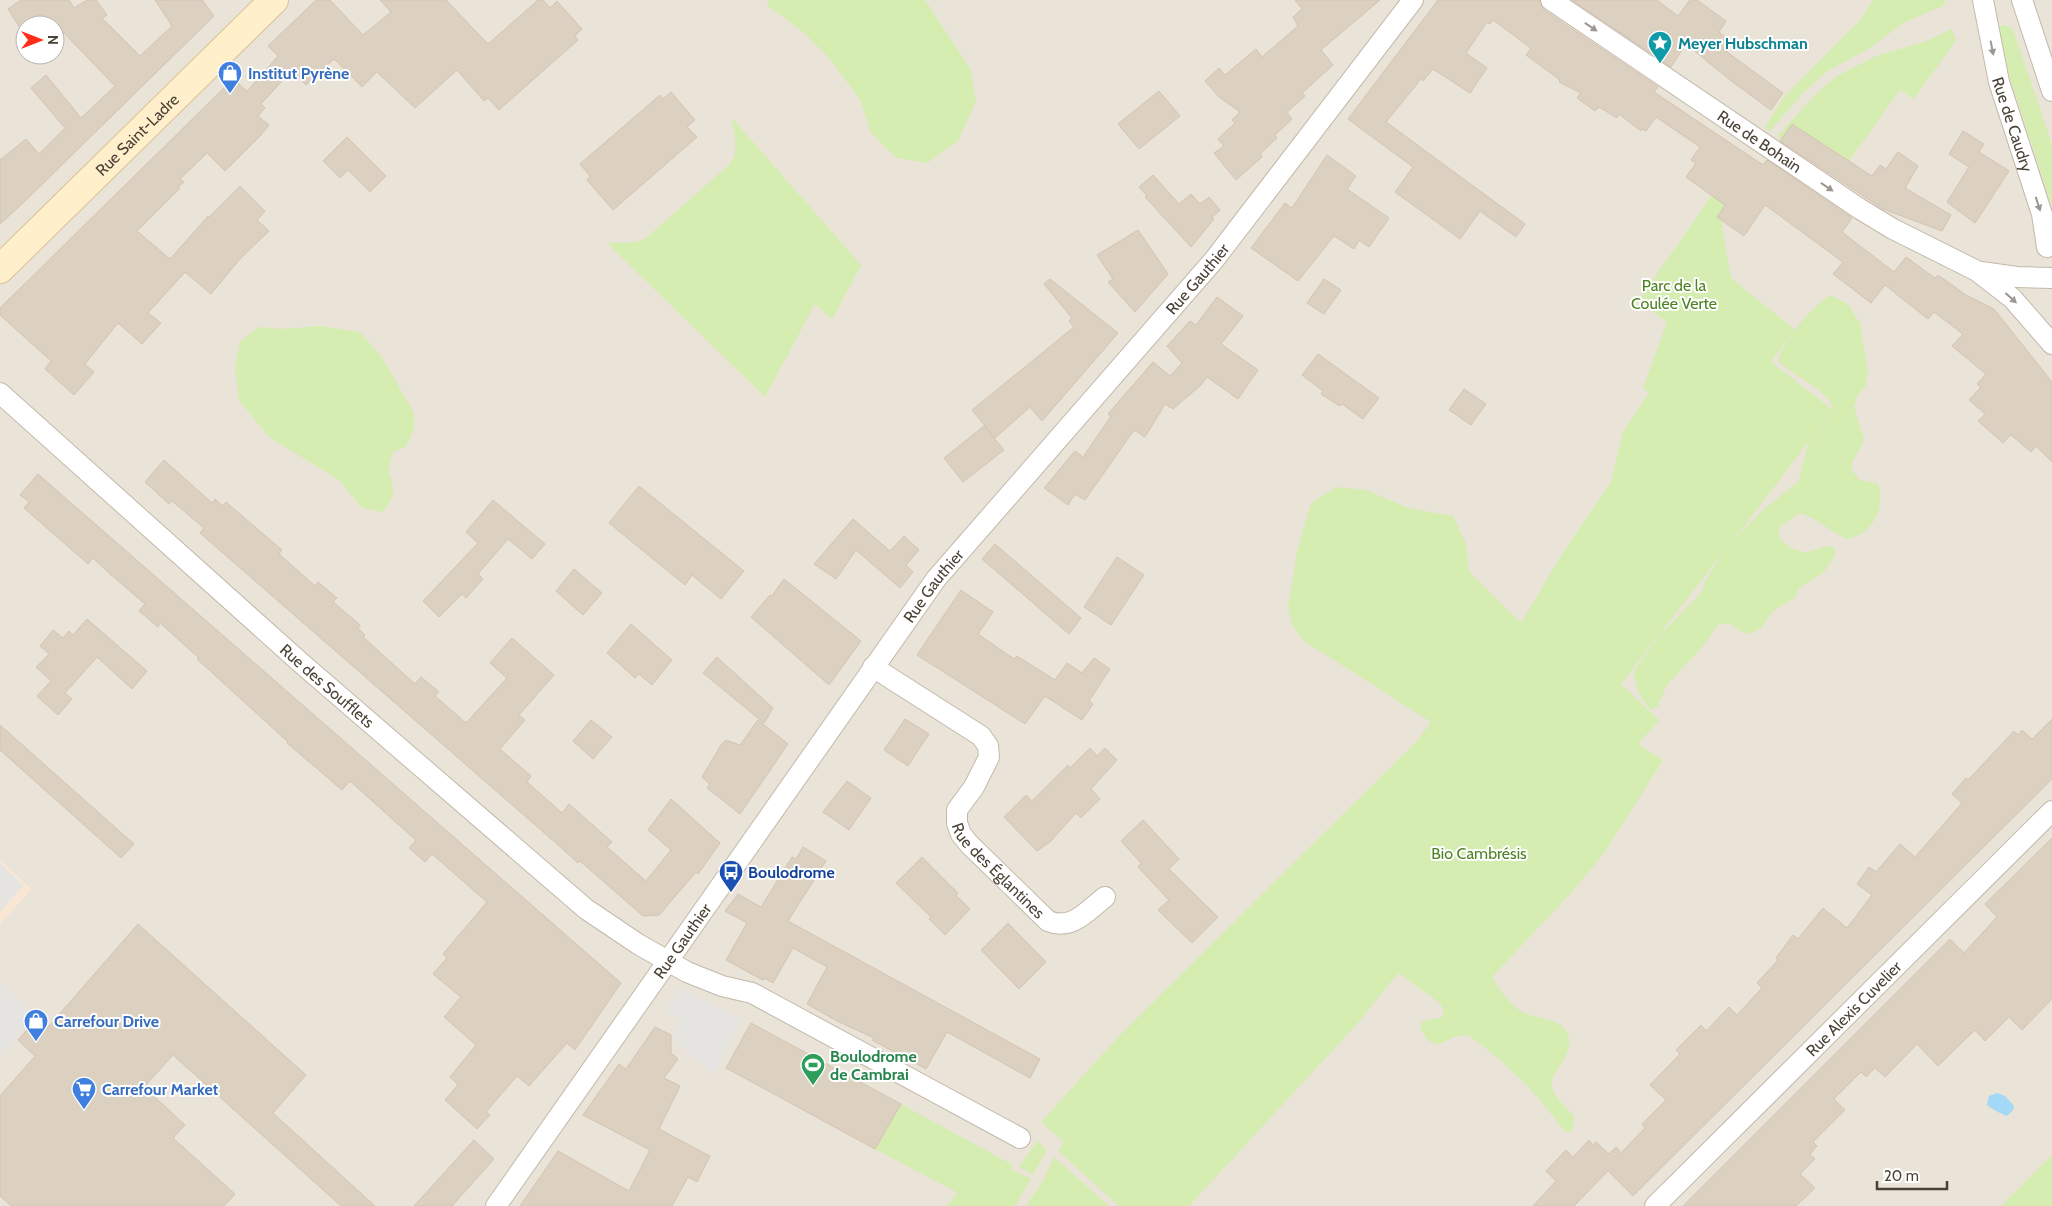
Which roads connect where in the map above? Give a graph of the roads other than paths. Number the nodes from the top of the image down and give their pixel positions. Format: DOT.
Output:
graph roads {
  1 [pos="274,0"];
  2 [pos="1414,0"];
  3 [pos="1551,0"];
  4 [pos="1983,0"];
  5 [pos="2026,4"];
  6 [pos="2052,91"];
  7 [pos="2050,241"];
  8 [pos="1,266"];
  9 [pos="1977,271"];
  10 [pos="2052,271"];
  11 [pos="2052,278"];
  12 [pos="2052,344"];
  13 [pos="0,393"];
  14 [pos="873,667"];
  15 [pos="2052,811"];
  16 [pos="1105,897"];
  17 [pos="667,960"];
  18 [pos="1020,1138"];
  19 [pos="496,1206"];
  20 [pos="1655,1206"];
  1 -- 8 [label="street, Rue Saint-Ladre"];
  2 -- 14 [label="street, Rue Gauthier"];
  3 -- 9 [label="street, Rue de Bohain, one-way"];
  4 -- 7 [label="street, Rue de Caudry, one-way"];
  5 -- 6 [label="street"];
  7 -- 10 [label="street, Rue de Caudry"];
  9 -- 11 [label="street, Rue de Bohain"];
  9 -- 12 [label="street, Rue de Bohain, one-way"];
  13 -- 17 [label="street, Rue des Soufflets"];
  14 -- 16 [label="street, Rue des Églantines"];
  14 -- 17 [label="street, Rue Gauthier"];
  15 -- 20 [label="street, Rue Alexis Cuvelier"];
  17 -- 18 [label="street, Rue des Soufflets"];
  17 -- 19 [label="street, Rue Gauthier"];
}
